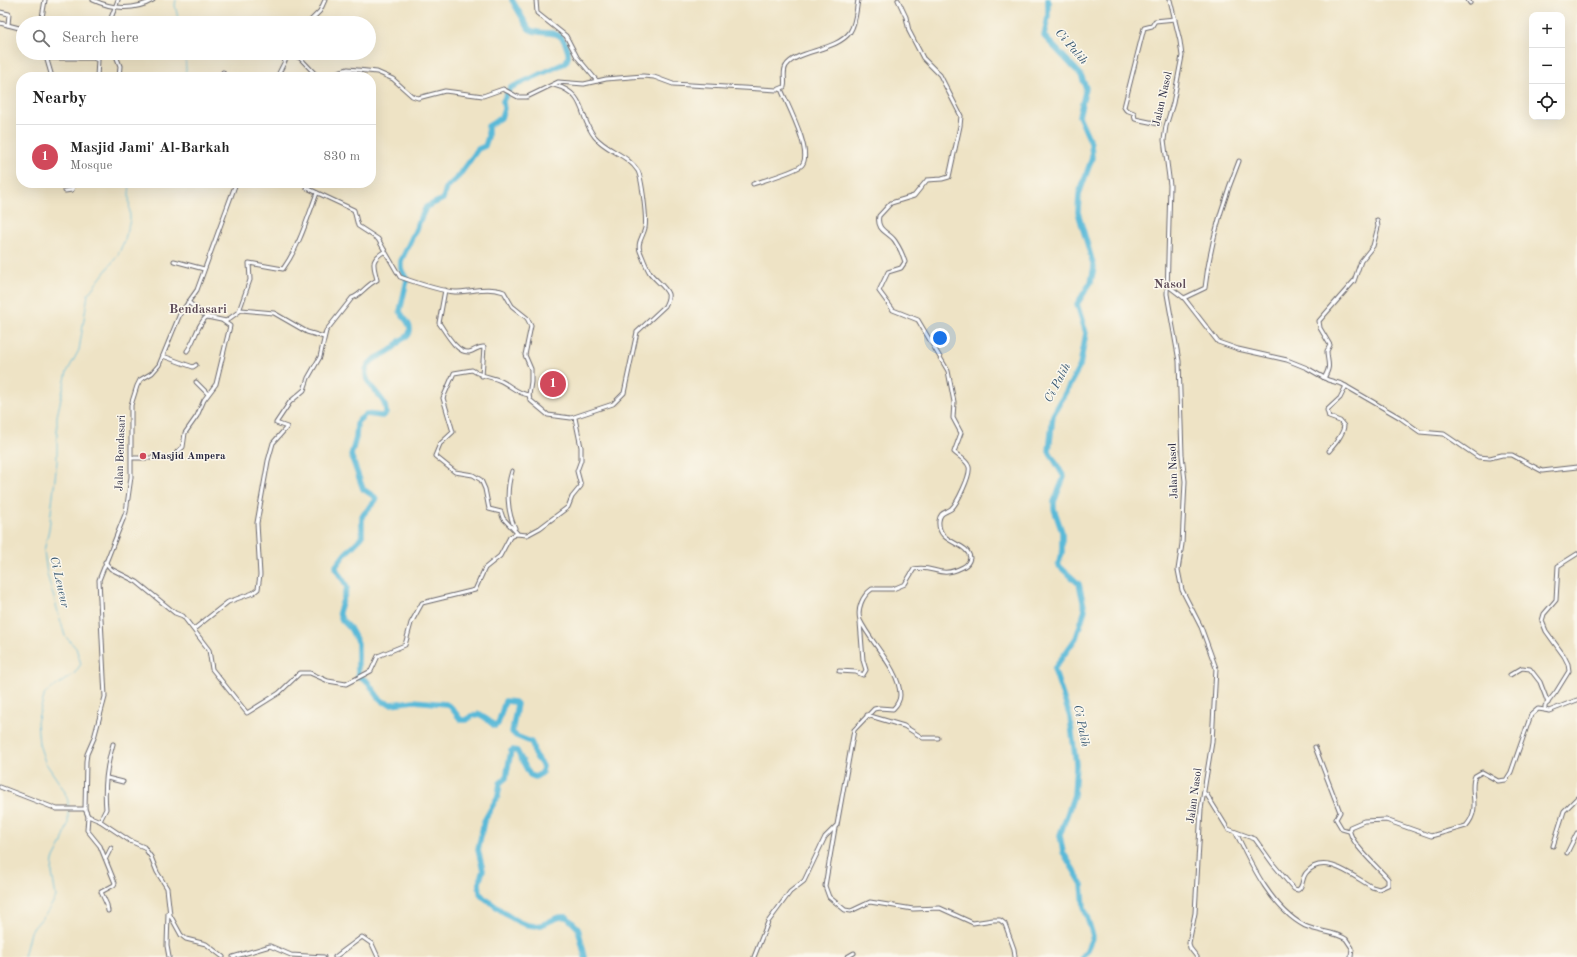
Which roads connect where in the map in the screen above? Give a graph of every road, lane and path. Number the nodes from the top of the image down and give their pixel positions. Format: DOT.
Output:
graph roads {
  1 [pos="45,0"];
  2 [pos="93,0"];
  3 [pos="118,0"];
  4 [pos="153,0"];
  5 [pos="325,0"];
  6 [pos="536,0"];
  7 [pos="858,0"];
  8 [pos="898,0"];
  9 [pos="1170,0"];
  10 [pos="116,6"];
  11 [pos="0,12"];
  12 [pos="42,16"];
  13 [pos="112,16"];
  14 [pos="315,16"];
  15 [pos="1175,19"];
  16 [pos="0,23"];
  17 [pos="8,25"];
  18 [pos="16,27"];
  19 [pos="46,60"];
  20 [pos="98,60"];
  21 [pos="118,60"];
  22 [pos="285,60"];
  23 [pos="302,60"];
  24 [pos="50,72"];
  25 [pos="98,72"];
  26 [pos="119,72"];
  27 [pos="279,72"];
  28 [pos="312,72"];
  29 [pos="338,72"];
  30 [pos="597,82"];
  31 [pos="554,85"];
  32 [pos="781,89"];
  33 [pos="1159,124"];
  34 [pos="1239,162"];
  35 [pos="753,184"];
  36 [pos="70,188"];
  37 [pos="234,188"];
  38 [pos="308,188"];
  39 [pos="68,191"];
  40 [pos="317,192"];
  41 [pos="1377,220"];
  42 [pos="385,252"];
  43 [pos="174,260"];
  44 [pos="204,269"];
  45 [pos="1167,285"];
  46 [pos="445,290"];
  47 [pos="1184,298"];
  48 [pos="188,302"];
  49 [pos="239,311"];
  50 [pos="206,317"];
  51 [pos="223,321"];
  52 [pos="324,337"];
  53 [pos="187,351"];
  54 [pos="163,356"];
  55 [pos="196,365"];
  56 [pos="482,376"];
  57 [pos="1324,378"];
  58 [pos="196,382"];
  59 [pos="1346,386"];
  60 [pos="208,394"];
  61 [pos="529,395"];
  62 [pos="575,418"];
  63 [pos="1329,451"];
  64 [pos="132,458"];
  65 [pos="1577,467"];
  66 [pos="512,471"];
  67 [pos="517,533"];
  68 [pos="1577,554"];
  69 [pos="105,562"];
  70 [pos="860,622"];
  71 [pos="194,629"];
  72 [pos="839,671"];
  73 [pos="1510,675"];
  74 [pos="1577,700"];
  75 [pos="1548,702"];
  76 [pos="1545,710"];
  77 [pos="867,715"];
  78 [pos="938,738"];
  79 [pos="113,744"];
  80 [pos="1315,748"];
  81 [pos="107,778"];
  82 [pos="122,782"];
  83 [pos="0,787"];
  84 [pos="1204,793"];
  85 [pos="1577,798"];
  86 [pos="85,809"];
  87 [pos="88,816"];
  88 [pos="100,821"];
  89 [pos="835,828"];
  90 [pos="1350,831"];
  91 [pos="1236,833"];
  92 [pos="1577,833"];
  93 [pos="1553,846"];
  94 [pos="111,848"];
  95 [pos="1567,853"];
  96 [pos="106,858"];
  97 [pos="169,907"];
  98 [pos="108,911"];
  99 [pos="854,953"];
  100 [pos="169,957"];
  101 [pos="223,957"];
  102 [pos="233,957"];
  103 [pos="324,957"];
  104 [pos="335,957"];
  105 [pos="378,957"];
  106 [pos="754,957"];
  107 [pos="847,957"];
  108 [pos="1014,957"];
  109 [pos="1197,957"];
  110 [pos="1351,957"];
  1 -- 12 [label="street"];
  2 -- 10 [label="street"];
  3 -- 10 [label="street"];
  4 -- 10 [label="street"];
  5 -- 14 [label="street"];
  6 -- 30 [label="street"];
  7 -- 32 [label="street"];
  8 -- 70 [label="street"];
  9 -- 15 [label="street, Jalan Nasol"];
  10 -- 13 [label="street"];
  11 -- 17 [label="street"];
  15 -- 33 [label="street"];
  15 -- 45 [label="street, Jalan Nasol"];
  16 -- 17 [label="street"];
  17 -- 18 [label="street"];
  19 -- 24 [label="street"];
  20 -- 25 [label="street"];
  21 -- 26 [label="street"];
  22 -- 27 [label="street"];
  23 -- 28 [label="street"];
  29 -- 31 [label="street"];
  30 -- 31 [label="street"];
  30 -- 32 [label="street"];
  31 -- 62 [label="street"];
  32 -- 35 [label="street"];
  34 -- 47 [label="street"];
  36 -- 39 [label="street"];
  37 -- 44 [label="street, Jalan Bendasari"];
  38 -- 40 [label="street"];
  40 -- 42 [label="street"];
  40 -- 49 [label="street"];
  41 -- 57 [label="street"];
  42 -- 46 [label="street"];
  42 -- 52 [label="street"];
  43 -- 44 [label="street"];
  44 -- 48 [label="street, Jalan Bendasari"];
  45 -- 47 [label="street"];
  45 -- 84 [label="street, Jalan Nasol"];
  46 -- 56 [label="street"];
  46 -- 61 [label="street"];
  47 -- 57 [label="street"];
  48 -- 50 [label="street"];
  48 -- 54 [label="street, Jalan Bendasari"];
  49 -- 51 [label="street"];
  49 -- 52 [label="street"];
  50 -- 51 [label="street"];
  50 -- 53 [label="street"];
  51 -- 60 [label="street"];
  52 -- 71 [label="street"];
  54 -- 55 [label="street"];
  54 -- 64 [label="street, Jalan Bendasari"];
  56 -- 61 [label="street"];
  56 -- 67 [label="street"];
  57 -- 59 [label="street"];
  58 -- 60 [label="street"];
  59 -- 63 [label="street"];
  59 -- 65 [label="street"];
  60 -- 64 [label="street"];
  61 -- 62 [label="street"];
  62 -- 67 [label="street"];
  64 -- 69 [label="street, Jalan Bendasari"];
  66 -- 67 [label="street"];
  67 -- 71 [label="street"];
  68 -- 75 [label="street"];
  69 -- 71 [label="street"];
  69 -- 86 [label="street, Jalan Bendasari"];
  70 -- 72 [label="street"];
  70 -- 77 [label="street"];
  73 -- 75 [label="street"];
  74 -- 76 [label="street"];
  75 -- 76 [label="street"];
  76 -- 90 [label="street"];
  77 -- 78 [label="street"];
  77 -- 89 [label="street"];
  79 -- 81 [label="street"];
  80 -- 90 [label="street"];
  81 -- 82 [label="street"];
  81 -- 88 [label="street"];
  83 -- 86 [label="street"];
  84 -- 91 [label="street"];
  84 -- 109 [label="street, Jalan Nasol"];
  85 -- 93 [label="street"];
  86 -- 87 [label="street, Jalan Bendasari"];
  87 -- 88 [label="street"];
  87 -- 96 [label="street, Jalan Bendasari"];
  88 -- 97 [label="street"];
  89 -- 106 [label="street"];
  89 -- 108 [label="street"];
  90 -- 91 [label="street"];
  91 -- 110 [label="street"];
  92 -- 95 [label="street"];
  94 -- 96 [label="street"];
  96 -- 98 [label="street, Jalan Bendasari"];
  97 -- 100 [label="street"];
  97 -- 101 [label="street"];
  99 -- 107 [label="street"];
  102 -- 103 [label="street"];
  104 -- 105 [label="street"];
}
